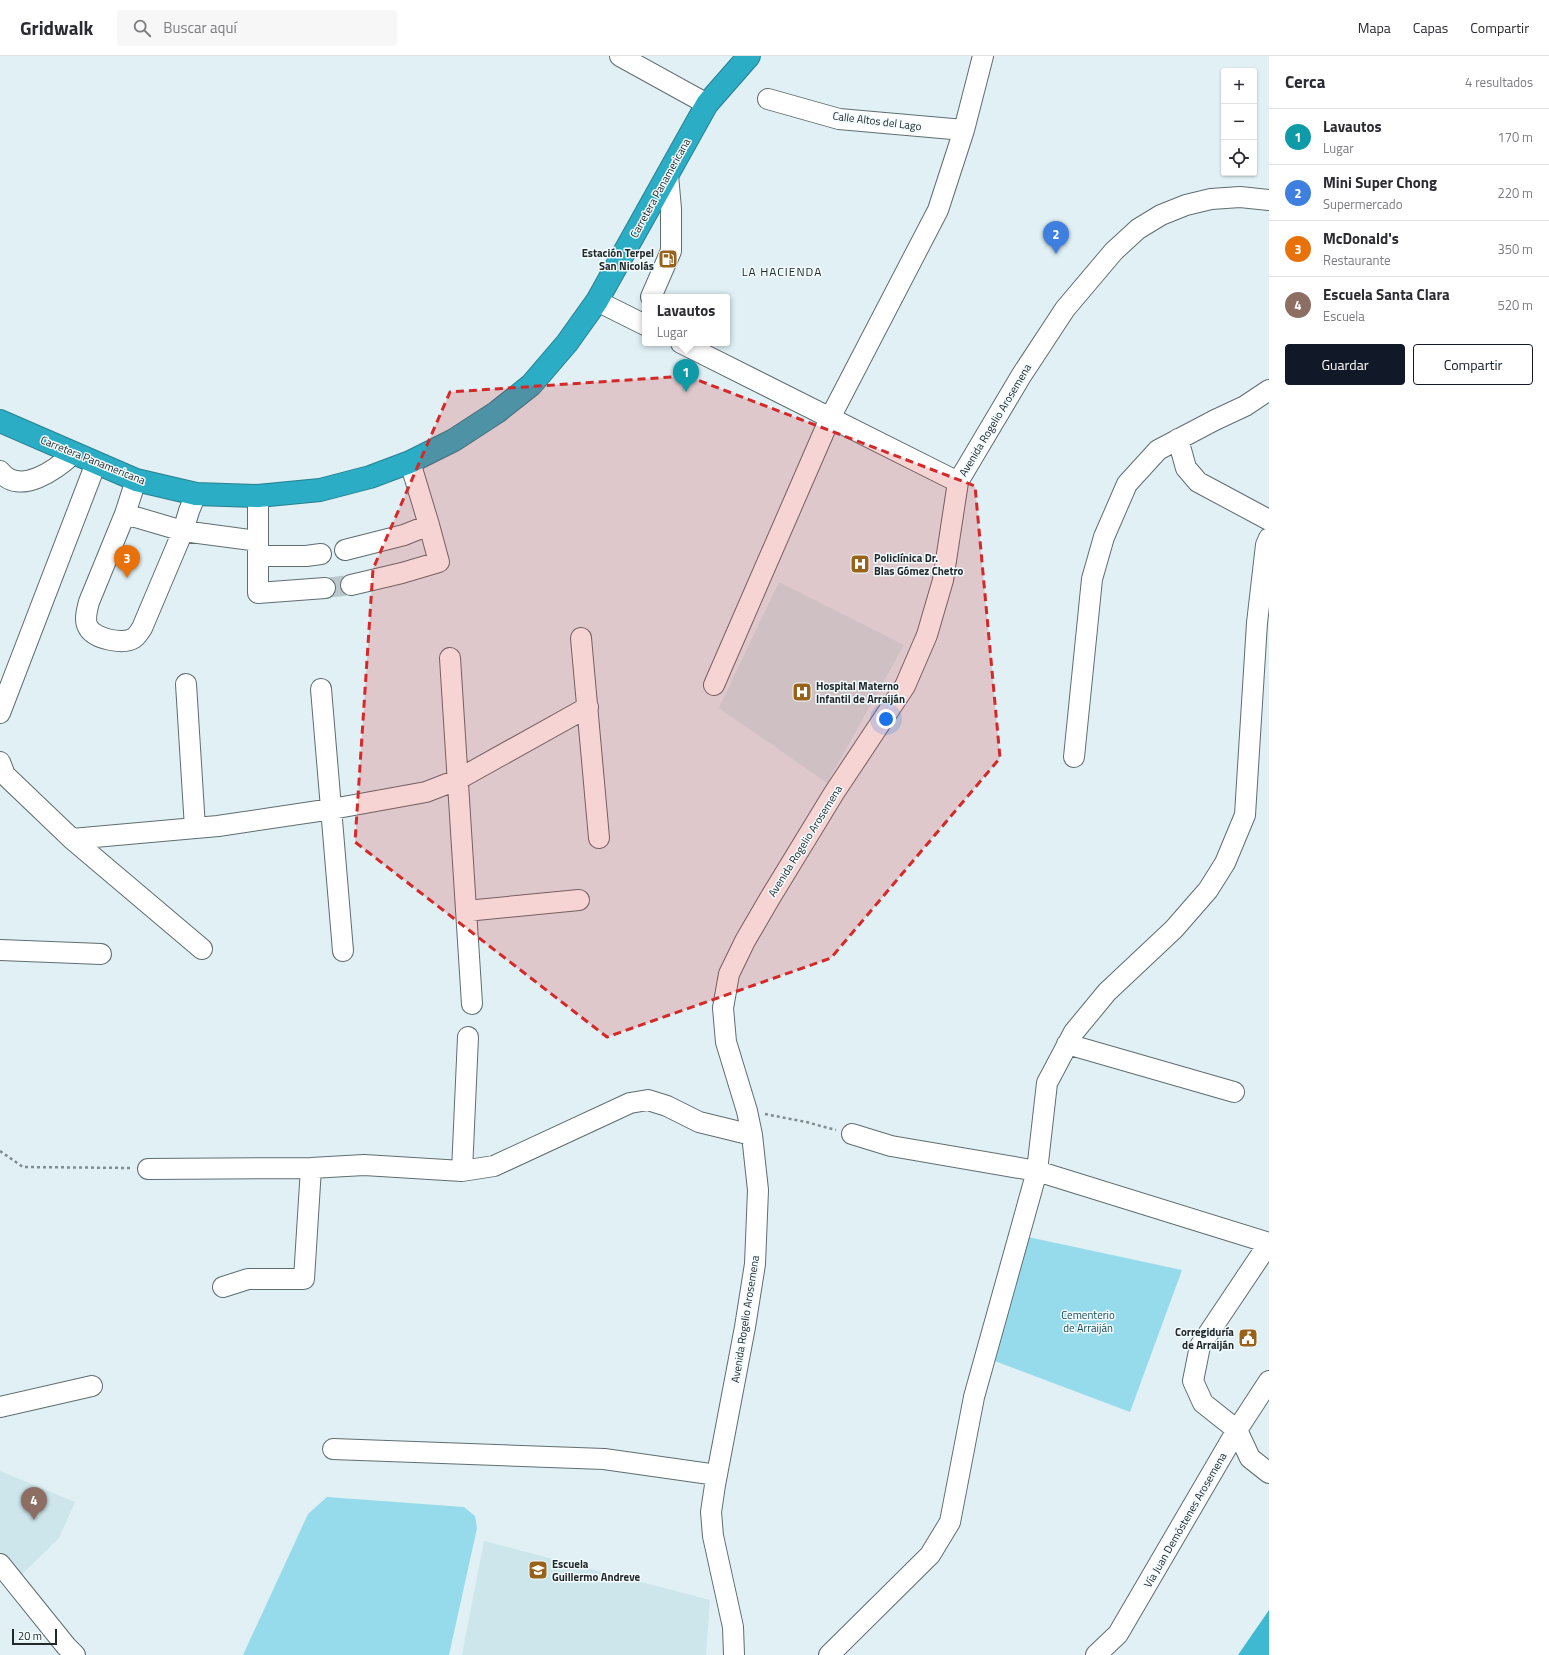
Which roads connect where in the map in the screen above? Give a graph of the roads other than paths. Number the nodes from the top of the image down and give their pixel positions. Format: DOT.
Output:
graph roads {
  1 [pos="620,56"];
  2 [pos="750,56"];
  3 [pos="983,56"];
  4 [pos="768,98"];
  5 [pos="707,104"];
  6 [pos="964,130"];
  7 [pos="668,174"];
  8 [pos="1269,200"];
  9 [pos="652,294"];
  10 [pos="597,301"];
  11 [pos="642,318"];
  12 [pos="687,346"];
  13 [pos="1269,390"];
  14 [pos="830,418"];
  15 [pos="0,422"];
  16 [pos="1178,439"];
  17 [pos="74,453"];
  18 [pos="410,462"];
  19 [pos="96,463"];
  20 [pos="0,471"];
  21 [pos="136,480"];
  22 [pos="958,482"];
  23 [pos="196,494"];
  24 [pos="258,496"];
  25 [pos="125,514"];
  26 [pos="1269,520"];
  27 [pos="429,525"];
  28 [pos="184,531"];
  29 [pos="1269,538"];
  30 [pos="258,549"];
  31 [pos="345,550"];
  32 [pos="321,554"];
  33 [pos="351,584"];
  34 [pos="325,588"];
  35 [pos="581,638"];
  36 [pos="450,658"];
  37 [pos="186,684"];
  38 [pos="714,684"];
  39 [pos="321,689"];
  40 [pos="588,707"];
  41 [pos="0,713"];
  42 [pos="1074,757"];
  43 [pos="0,762"];
  44 [pos="457,780"];
  45 [pos="21,789"];
  46 [pos="0,790"];
  47 [pos="332,809"];
  48 [pos="195,828"];
  49 [pos="599,838"];
  50 [pos="72,839"];
  51 [pos="580,900"];
  52 [pos="466,911"];
  53 [pos="202,949"];
  54 [pos="0,950"];
  55 [pos="343,951"];
  56 [pos="101,954"];
  57 [pos="472,1004"];
  58 [pos="468,1037"];
  59 [pos="1068,1044"];
  60 [pos="1234,1092"];
  61 [pos="852,1134"];
  62 [pos="752,1135"];
  63 [pos="311,1168"];
  64 [pos="148,1169"];
  65 [pos="462,1171"];
  66 [pos="1037,1171"];
  67 [pos="1269,1243"];
  68 [pos="223,1287"];
  69 [pos="1269,1381"];
  70 [pos="92,1386"];
  71 [pos="0,1407"];
  72 [pos="1237,1430"];
  73 [pos="333,1449"];
  74 [pos="1269,1472"];
  75 [pos="717,1475"];
  76 [pos="0,1564"];
  77 [pos="75,1655"];
  78 [pos="734,1655"];
  79 [pos="829,1655"];
  80 [pos="1096,1655"];
  1 -- 5 [label="street"];
  2 -- 5 [label="highway, Carretera Panamericana"];
  3 -- 6 [label="street"];
  4 -- 6 [label="street, Calle Altos del Lago"];
  5 -- 7 [label="highway, Carretera Panamericana"];
  6 -- 14 [label="street"];
  7 -- 9 [label="street"];
  7 -- 10 [label="highway, Carretera Panamericana"];
  8 -- 22 [label="street, Avenida Rogelio Arosemena"];
  10 -- 11 [label="street"];
  10 -- 18 [label="highway, Carretera Panamericana"];
  12 -- 14 [label="street"];
  13 -- 16 [label="street"];
  14 -- 22 [label="street"];
  14 -- 38 [label="street"];
  15 -- 17 [label="highway, Carretera Panamericana"];
  16 -- 26 [label="street"];
  16 -- 42 [label="street"];
  17 -- 19 [label="highway, Carretera Panamericana"];
  17 -- 20 [label="street"];
  18 -- 24 [label="highway, Carretera Panamericana"];
  18 -- 27 [label="street"];
  19 -- 21 [label="highway, Carretera Panamericana"];
  19 -- 41 [label="street"];
  21 -- 23 [label="highway, Carretera Panamericana"];
  21 -- 25 [label="street"];
  22 -- 62 [label="street, Avenida Rogelio Arosemena"];
  23 -- 24 [label="highway, Carretera Panamericana"];
  23 -- 28 [label="street"];
  24 -- 30 [label="street"];
  25 -- 28 [label="street"];
  25 -- 28 [label="street"];
  27 -- 31 [label="street"];
  27 -- 33 [label="street"];
  28 -- 30 [label="street"];
  29 -- 59 [label="street"];
  30 -- 32 [label="street"];
  30 -- 34 [label="street"];
  35 -- 40 [label="street"];
  36 -- 44 [label="street"];
  37 -- 48 [label="street"];
  39 -- 47 [label="street"];
  40 -- 44 [label="street"];
  40 -- 49 [label="street"];
  43 -- 45 [label="street"];
  44 -- 47 [label="street"];
  44 -- 52 [label="street"];
  45 -- 46 [label="street"];
  45 -- 50 [label="street"];
  47 -- 48 [label="street"];
  47 -- 55 [label="street"];
  48 -- 50 [label="street"];
  50 -- 53 [label="street"];
  51 -- 52 [label="street"];
  52 -- 57 [label="street"];
  54 -- 56 [label="street"];
  58 -- 65 [label="street"];
  59 -- 60 [label="street"];
  59 -- 66 [label="street"];
  61 -- 66 [label="street"];
  62 -- 65 [label="street"];
  62 -- 75 [label="street, Avenida Rogelio Arosemena"];
  63 -- 64 [label="street"];
  63 -- 65 [label="street"];
  63 -- 68 [label="street"];
  66 -- 67 [label="street"];
  66 -- 79 [label="street"];
  67 -- 72 [label="street"];
  69 -- 72 [label="street, Vía Juan Demóstenes Arosemena"];
  70 -- 71 [label="street"];
  72 -- 74 [label="street"];
  72 -- 80 [label="street, Vía Juan Demóstenes Arosemena"];
  73 -- 75 [label="street"];
  75 -- 78 [label="street, Avenida Rogelio Arosemena"];
  76 -- 77 [label="street"];
}
